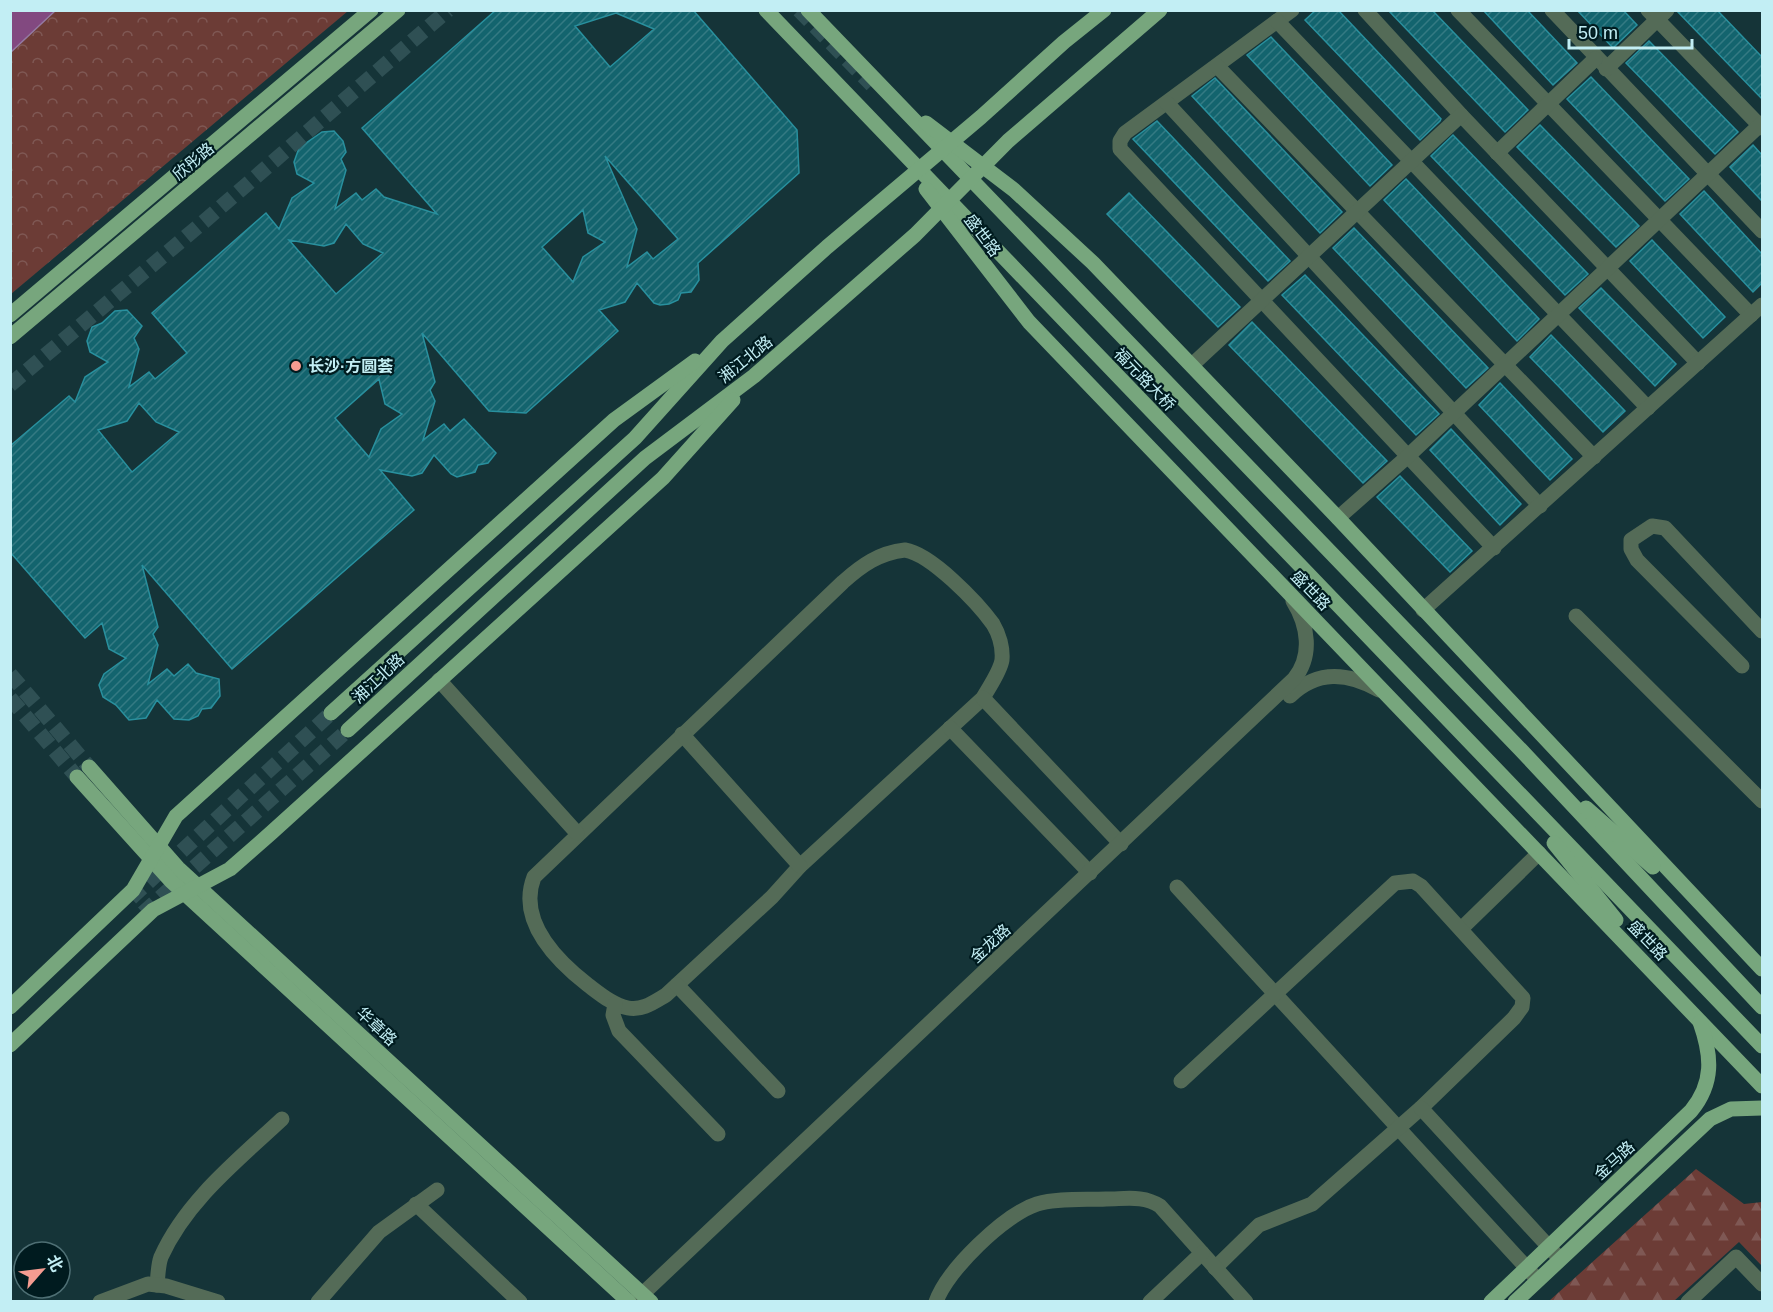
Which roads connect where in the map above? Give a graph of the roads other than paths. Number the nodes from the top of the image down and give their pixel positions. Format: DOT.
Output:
graph roads {
  1 [pos="371,10"];
  2 [pos="398,10"];
  3 [pos="766,10"];
  4 [pos="808,10"];
  5 [pos="1104,10"];
  6 [pos="1160,10"];
  7 [pos="1292,10"];
  8 [pos="1365,10"];
  9 [pos="1458,10"];
  10 [pos="1552,10"];
  11 [pos="1658,14"];
  12 [pos="1277,21"];
  13 [pos="1600,64"];
  14 [pos="1217,66"];
  15 [pos="872,85"];
  16 [pos="858,98"];
  17 [pos="1167,103"];
  18 [pos="1548,104"];
  19 [pos="1461,115"];
  20 [pos="1762,126"];
  21 [pos="952,141"];
  22 [pos="1497,153"];
  23 [pos="1412,161"];
  24 [pos="984,165"];
  25 [pos="914,173"];
  26 [pos="1708,175"];
  27 [pos="940,209"];
  28 [pos="1358,213"];
  29 [pos="1660,220"];
  30 [pos="1762,231"];
  31 [pos="1310,258"];
  32 [pos="1608,269"];
  33 [pos="1262,303"];
  34 [pos="1757,310"];
  35 [pos="10,315"];
  36 [pos="1559,315"];
  37 [pos="10,337"];
  38 [pos="722,341"];
  39 [pos="1698,363"];
  40 [pos="1192,365"];
  41 [pos="1505,365"];
  42 [pos="754,376"];
  43 [pos="1648,408"];
  44 [pos="1454,413"];
  45 [pos="1407,457"];
  46 [pos="1594,457"];
  47 [pos="1540,506"];
  48 [pos="1338,518"];
  49 [pos="1494,548"];
  50 [pos="1282,587"];
  51 [pos="1423,610"];
  52 [pos="1576,616"];
  53 [pos="1762,631"];
  54 [pos="1742,666"];
  55 [pos="439,680"];
  56 [pos="1384,692"];
  57 [pos="983,698"];
  58 [pos="331,713"];
  59 [pos="950,728"];
  60 [pos="348,730"];
  61 [pos="682,734"];
  62 [pos="1521,750"];
  63 [pos="1498,772"];
  64 [pos="1762,801"];
  65 [pos="577,833"];
  66 [pos="1121,844"];
  67 [pos="158,847"];
  68 [pos="1539,853"];
  69 [pos="150,861"];
  70 [pos="800,866"];
  71 [pos="1090,873"];
  72 [pos="198,886"];
  73 [pos="1177,887"];
  74 [pos="184,894"];
  75 [pos="1720,926"];
  76 [pos="1461,930"];
  77 [pos="1762,969"];
  78 [pos="677,985"];
  79 [pos="1670,988"];
  80 [pos="1274,994"];
  81 [pos="615,1004"];
  82 [pos="10,1007"];
  83 [pos="1762,1007"];
  84 [pos="1699,1020"];
  85 [pos="10,1046"];
  86 [pos="1762,1046"];
  87 [pos="1181,1081"];
  88 [pos="1762,1086"];
  89 [pos="778,1091"];
  90 [pos="1420,1108"];
  91 [pos="1762,1108"];
  92 [pos="282,1119"];
  93 [pos="1397,1128"];
  94 [pos="718,1134"];
  95 [pos="437,1190"];
  96 [pos="416,1204"];
  97 [pos="1549,1246"];
  98 [pos="1202,1253"];
  99 [pos="1560,1259"];
  100 [pos="1215,1268"];
  101 [pos="1527,1268"];
  102 [pos="1538,1280"];
  103 [pos="1762,1284"];
  104 [pos="157,1285"];
  105 [pos="645,1300"];
  106 [pos="100,1302"];
  107 [pos="218,1302"];
  108 [pos="318,1302"];
  109 [pos="520,1302"];
  110 [pos="629,1302"];
  111 [pos="936,1302"];
  112 [pos="1149,1302"];
  113 [pos="1246,1302"];
  114 [pos="1491,1302"];
  115 [pos="1515,1302"];
  116 [pos="1688,1302"];
  1 -- 35 [label="main road, 欣彤路"];
  2 -- 37 [label="main road, 欣彤路"];
  3 -- 63 [label="main road, 福元路大桥"];
  4 -- 62 [label="main road, 福元路大桥"];
  5 -- 21 [label="main road, 湘江北路"];
  6 -- 24 [label="main road, 湘江北路"];
  7 -- 12 [label="street"];
  8 -- 19 [label="street"];
  9 -- 18 [label="street"];
  10 -- 13 [label="street"];
  11 -- 13 [label="street"];
  11 -- 20 [label="street"];
  12 -- 14 [label="street"];
  12 -- 23 [label="street"];
  13 -- 18 [label="street"];
  13 -- 26 [label="street"];
  14 -- 17 [label="street"];
  14 -- 28 [label="street"];
  15 -- 21 [label="main road"];
  16 -- 25 [label="main road, 盛世路"];
  17 -- 31 [label="street"];
  17 -- 33 [label="street"];
  18 -- 22 [label="street"];
  18 -- 29 [label="street"];
  19 -- 22 [label="street"];
  19 -- 23 [label="street"];
  20 -- 26 [label="street"];
  21 -- 24 [label="main road"];
  21 -- 25 [label="main road, 湘江北路"];
  22 -- 32 [label="street"];
  23 -- 28 [label="street"];
  23 -- 36 [label="street"];
  24 -- 27 [label="main road, 湘江北路"];
  24 -- 40 [label="main road"];
  25 -- 27 [label="main road, 盛世路"];
  25 -- 38 [label="main road, 湘江北路"];
  26 -- 29 [label="street"];
  26 -- 30 [label="street"];
  27 -- 42 [label="main road, 湘江北路"];
  27 -- 50 [label="main road, 盛世路"];
  28 -- 31 [label="street"];
  28 -- 41 [label="street"];
  29 -- 32 [label="street"];
  29 -- 34 [label="street"];
  31 -- 33 [label="street"];
  31 -- 44 [label="street"];
  32 -- 36 [label="street"];
  32 -- 39 [label="street"];
  33 -- 40 [label="street"];
  33 -- 45 [label="street"];
  34 -- 39 [label="street"];
  36 -- 41 [label="street"];
  36 -- 43 [label="street"];
  38 -- 58 [label="main road, 湘江北路"];
  38 -- 67 [label="main road"];
  39 -- 43 [label="street"];
  40 -- 48 [label="main road"];
  41 -- 44 [label="street"];
  41 -- 46 [label="street"];
  42 -- 55 [label="main road"];
  42 -- 60 [label="main road, 湘江北路"];
  43 -- 46 [label="street"];
  44 -- 45 [label="street"];
  44 -- 47 [label="street"];
  45 -- 48 [label="street"];
  45 -- 49 [label="street"];
  46 -- 47 [label="street"];
  47 -- 49 [label="street"];
  48 -- 51 [label="main road"];
  49 -- 51 [label="street"];
  50 -- 56 [label="main road, 盛世路"];
  50 -- 66 [label="street, 金龙路"];
  51 -- 75 [label="main road"];
  52 -- 64 [label="street"];
  53 -- 54 [label="street"];
  55 -- 65 [label="street"];
  55 -- 72 [label="main road"];
  56 -- 68 [label="main road, 盛世路"];
  56 -- 105 [label="street, 金龙路"];
  57 -- 59 [label="street"];
  57 -- 61 [label="street"];
  57 -- 66 [label="street"];
  59 -- 70 [label="street"];
  59 -- 71 [label="street"];
  61 -- 65 [label="street"];
  61 -- 70 [label="street"];
  62 -- 75 [label="main road"];
  62 -- 83 [label="main road"];
  63 -- 79 [label="main road"];
  63 -- 86 [label="main road"];
  65 -- 81 [label="street"];
  66 -- 71 [label="street, 金龙路"];
  67 -- 69 [label="main road"];
  67 -- 69 [label="main road, 华章路"];
  67 -- 72 [label="main road, 华章路"];
  68 -- 76 [label="street"];
  68 -- 79 [label="main road, 盛世路"];
  69 -- 74 [label="main road, 华章路"];
  69 -- 82 [label="main road"];
  70 -- 78 [label="street"];
  71 -- 105 [label="street, 金龙路"];
  72 -- 74 [label="main road"];
  72 -- 105 [label="main road, 华章路"];
  73 -- 80 [label="street"];
  74 -- 85 [label="main road"];
  74 -- 110 [label="main road, 华章路"];
  75 -- 77 [label="main road"];
  76 -- 80 [label="street"];
  76 -- 90 [label="street"];
  78 -- 81 [label="street"];
  78 -- 89 [label="street"];
  79 -- 84 [label="main road, 盛世路"];
  80 -- 87 [label="street"];
  80 -- 93 [label="street"];
  81 -- 94 [label="street"];
  84 -- 88 [label="main road, 盛世路"];
  84 -- 97 [label="main road, 金马路"];
  90 -- 93 [label="street"];
  90 -- 97 [label="street"];
  91 -- 99 [label="main road"];
  92 -- 104 [label="street"];
  93 -- 100 [label="street"];
  93 -- 101 [label="street"];
  95 -- 96 [label="street"];
  96 -- 108 [label="street"];
  96 -- 109 [label="street"];
  97 -- 99 [label="street"];
  97 -- 101 [label="main road, 金马路"];
  98 -- 100 [label="street"];
  98 -- 111 [label="street"];
  98 -- 112 [label="street"];
  99 -- 102 [label="main road"];
  100 -- 113 [label="street"];
  101 -- 102 [label="street"];
  101 -- 114 [label="main road, 金马路"];
  102 -- 115 [label="main road"];
  103 -- 116 [label="street"];
  104 -- 106 [label="street"];
  104 -- 107 [label="street"];
}
